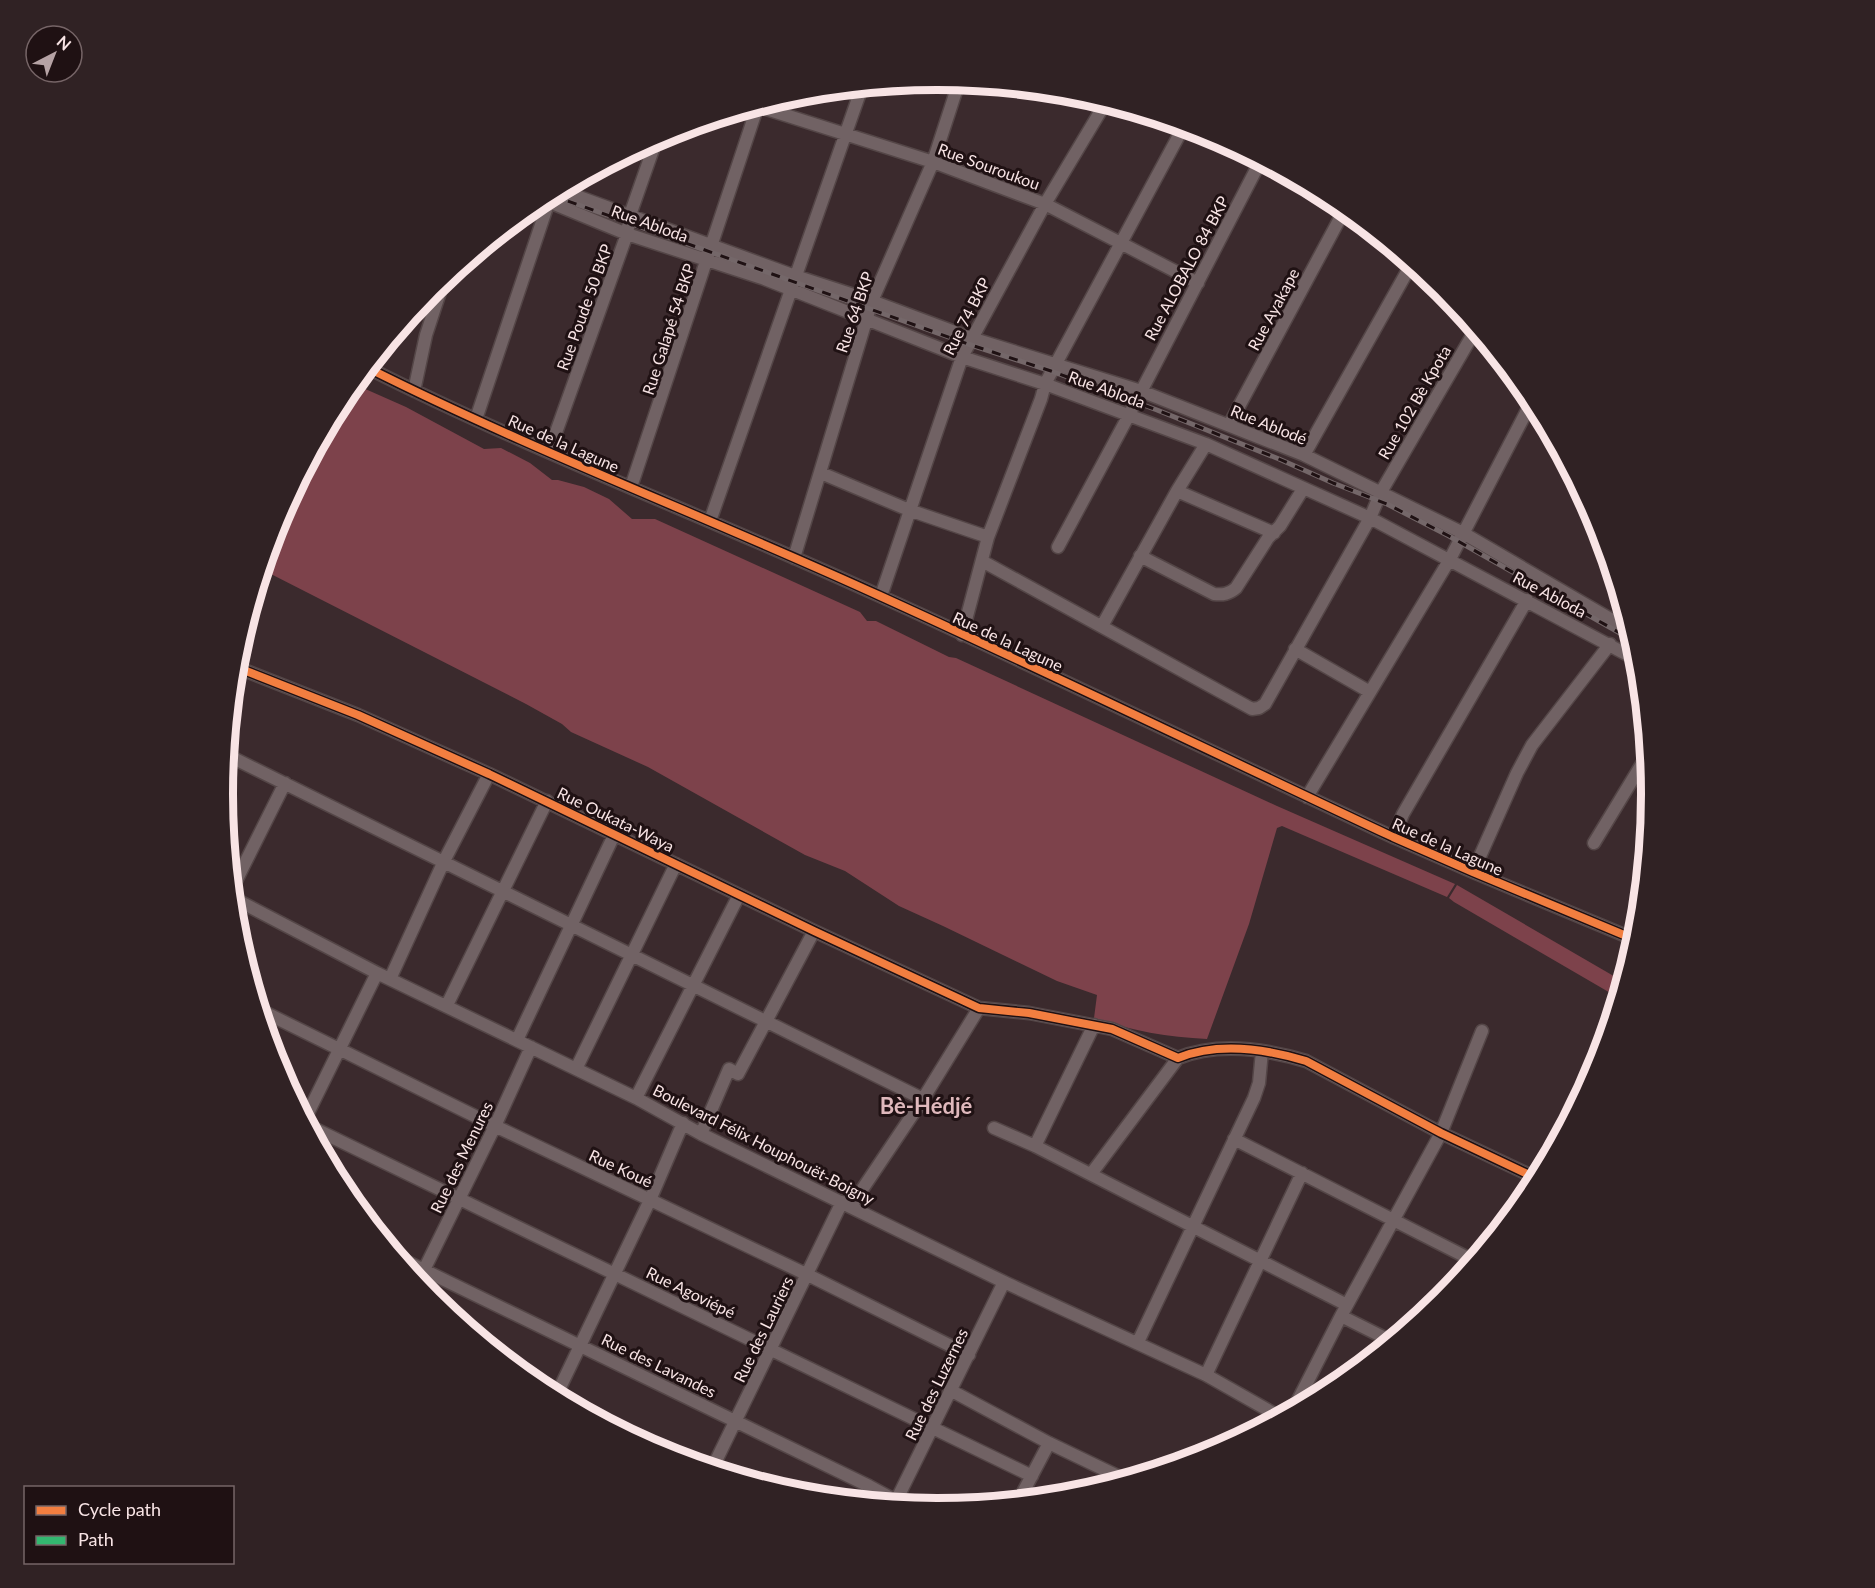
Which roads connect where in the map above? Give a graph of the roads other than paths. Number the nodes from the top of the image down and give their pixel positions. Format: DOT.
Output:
graph roads {
  1 [pos="957,91"];
  2 [pos="859,95"];
  3 [pos="771,110"];
  4 [pos="1101,110"];
  5 [pos="755,114"];
  6 [pos="1180,133"];
  7 [pos="846,135"];
  8 [pos="652,151"];
  9 [pos="933,162"];
  10 [pos="1257,167"];
  11 [pos="570,194"];
  12 [pos="556,203"];
  13 [pos="1045,204"];
  14 [pos="543,211"];
  15 [pos="630,215"];
  16 [pos="1340,217"];
  17 [pos="627,234"];
  18 [pos="1122,243"];
  19 [pos="712,244"];
  20 [pos="708,260"];
  21 [pos="1408,270"];
  22 [pos="795,276"];
  23 [pos="1198,283"];
  24 [pos="790,289"];
  25 [pos="438,298"];
  26 [pos="872,301"];
  27 [pos="867,319"];
  28 [pos="1472,336"];
  29 [pos="971,338"];
  30 [pos="962,357"];
  31 [pos="1055,364"];
  32 [pos="375,371"];
  33 [pos="1045,384"];
  34 [pos="414,391"];
  35 [pos="1141,391"];
  36 [pos="1527,410"];
  37 [pos="1129,415"];
  38 [pos="476,419"];
  39 [pos="1229,425"];
  40 [pos="1206,444"];
  41 [pos="549,452"];
  42 [pos="1304,455"];
  43 [pos="821,473"];
  44 [pos="631,487"];
  45 [pos="1303,489"];
  46 [pos="1177,491"];
  47 [pos="1381,492"];
  48 [pos="909,510"];
  49 [pos="1370,518"];
  50 [pos="710,521"];
  51 [pos="1274,532"];
  52 [pos="1463,533"];
  53 [pos="988,537"];
  54 [pos="1058,547"];
  55 [pos="1140,556"];
  56 [pos="794,558"];
  57 [pos="1450,559"];
  58 [pos="982,561"];
  59 [pos="880,596"];
  60 [pos="1527,600"];
  61 [pos="1621,625"];
  62 [pos="1102,626"];
  63 [pos="962,635"];
  64 [pos="1610,644"];
  65 [pos="1295,650"];
  66 [pos="1627,654"];
  67 [pos="245,671"];
  68 [pos="1371,692"];
  69 [pos="235,759"];
  70 [pos="1641,766"];
  71 [pos="489,774"];
  72 [pos="285,783"];
  73 [pos="1307,797"];
  74 [pos="547,801"];
  75 [pos="615,833"];
  76 [pos="1393,837"];
  77 [pos="1594,843"];
  78 [pos="444,861"];
  79 [pos="676,864"];
  80 [pos="1473,872"];
  81 [pos="239,875"];
  82 [pos="503,891"];
  83 [pos="739,895"];
  84 [pos="243,903"];
  85 [pos="571,925"];
  86 [pos="814,931"];
  87 [pos="1627,936"];
  88 [pos="632,955"];
  89 [pos="377,973"];
  90 [pos="390,979"];
  91 [pos="694,986"];
  92 [pos="447,1005"];
  93 [pos="979,1008"];
  94 [pos="269,1015"];
  95 [pos="765,1021"];
  96 [pos="1094,1025"];
  97 [pos="1482,1031"];
  98 [pos="518,1040"];
  99 [pos="531,1047"];
  100 [pos="340,1049"];
  101 [pos="1262,1051"];
  102 [pos="1178,1058"];
  103 [pos="576,1069"];
  104 [pos="636,1098"];
  105 [pos="922,1099"];
  106 [pos="309,1111"];
  107 [pos="682,1123"];
  108 [pos="495,1126"];
  109 [pos="994,1128"];
  110 [pos="320,1131"];
  111 [pos="1441,1133"];
  112 [pos="700,1134"];
  113 [pos="1234,1139"];
  114 [pos="1035,1146"];
  115 [pos="1302,1173"];
  116 [pos="1091,1174"];
  117 [pos="1529,1175"];
  118 [pos="459,1198"];
  119 [pos="650,1200"];
  120 [pos="846,1204"];
  121 [pos="1394,1221"];
  122 [pos="1192,1226"];
  123 [pos="1467,1258"];
  124 [pos="1260,1260"];
  125 [pos="414,1265"];
  126 [pos="424,1269"];
  127 [pos="422,1273"];
  128 [pos="615,1273"];
  129 [pos="808,1275"];
  130 [pos="1004,1282"];
  131 [pos="1344,1310"];
  132 [pos="1385,1337"];
  133 [pos="1138,1342"];
  134 [pos="582,1345"];
  135 [pos="771,1350"];
  136 [pos="969,1355"];
  137 [pos="1206,1375"];
  138 [pos="560,1388"];
  139 [pos="950,1390"];
  140 [pos="1302,1392"];
  141 [pos="1306,1394"];
  142 [pos="1299,1398"];
  143 [pos="1273,1413"];
  144 [pos="736,1421"];
  145 [pos="933,1428"];
  146 [pos="1049,1443"];
  147 [pos="715,1462"];
  148 [pos="1116,1475"];
  149 [pos="1032,1476"];
  150 [pos="1023,1493"];
  151 [pos="885,1495"];
  152 [pos="903,1497"];
  1 -- 9 [label="street, Rue 64 BKP"];
  2 -- 7 [label="street"];
  3 -- 7 [label="street, Rue Souroukou"];
  4 -- 13 [label="street, Rue 74 BKP"];
  5 -- 19 [label="street, Rue Galapé 54 BKP"];
  6 -- 18 [label="street"];
  7 -- 9 [label="street, Rue Souroukou"];
  7 -- 22 [label="street"];
  8 -- 15 [label="street, Rue Poude 50 BKP"];
  9 -- 13 [label="street, Rue Souroukou"];
  9 -- 26 [label="street, Rue 64 BKP"];
  10 -- 23 [label="street, Rue ALOBALO 84 BKP"];
  11 -- 15 [label="street, Rue Ablodé"];
  12 -- 17 [label="street, Rue Abloda"];
  13 -- 18 [label="street, Rue Souroukou"];
  13 -- 29 [label="street, Rue 74 BKP"];
  14 -- 38 [label="street"];
  15 -- 17 [label="street, Rue Poude 50 BKP"];
  15 -- 19 [label="street, Rue Ablodé"];
  16 -- 39 [label="street, Rue Ayakape"];
  17 -- 20 [label="street, Rue Abloda"];
  17 -- 41 [label="street, Rue Poude 50 BKP"];
  18 -- 23 [label="street, Rue Souroukou"];
  18 -- 31 [label="street"];
  19 -- 20 [label="street, Rue Galapé 54 BKP"];
  19 -- 22 [label="street, Rue Ablodé"];
  20 -- 24 [label="street, Rue Abloda"];
  20 -- 44 [label="street, Rue Galapé 54 BKP"];
  21 -- 42 [label="street"];
  22 -- 24 [label="street"];
  22 -- 26 [label="street, Rue Ablodé"];
  23 -- 35 [label="street, Rue ALOBALO 84 BKP"];
  24 -- 27 [label="street, Rue Abloda"];
  24 -- 50 [label="street"];
  25 -- 34 [label="street"];
  26 -- 27 [label="street, Rue 64 BKP"];
  26 -- 29 [label="street, Rue Ablodé"];
  27 -- 30 [label="street, Rue Abloda"];
  27 -- 43 [label="street, Rue 64 BKP"];
  28 -- 47 [label="street, Rue 102 Bè Kpota"];
  29 -- 30 [label="street, Rue 74 BKP"];
  29 -- 31 [label="street, Rue Ablodé"];
  30 -- 33 [label="street, Rue Abloda"];
  30 -- 48 [label="street, Rue 74 BKP"];
  31 -- 33 [label="street"];
  31 -- 35 [label="street, Rue Ablodé"];
  32 -- 34 [label="street, Rue de la Lagune"];
  33 -- 37 [label="street, Rue Abloda"];
  33 -- 53 [label="street"];
  34 -- 38 [label="street, Rue de la Lagune"];
  35 -- 37 [label="street, Rue ALOBALO 84 BKP"];
  35 -- 39 [label="street, Rue Ablodé"];
  36 -- 52 [label="street"];
  37 -- 40 [label="street, Rue Abloda"];
  37 -- 54 [label="street, Rue ALOBALO 84 BKP"];
  38 -- 41 [label="street, Rue de la Lagune"];
  39 -- 42 [label="street, Rue Ablodé"];
  40 -- 45 [label="street, Rue Abloda"];
  40 -- 46 [label="street"];
  41 -- 44 [label="street, Rue de la Lagune"];
  42 -- 47 [label="street, Rue Ablodé"];
  43 -- 48 [label="street"];
  43 -- 56 [label="street, Rue 64 BKP"];
  44 -- 50 [label="street, Rue de la Lagune"];
  45 -- 49 [label="street, Rue Abloda"];
  45 -- 51 [label="street"];
  46 -- 51 [label="street"];
  46 -- 55 [label="street"];
  47 -- 49 [label="street, Rue 102 Bè Kpota"];
  47 -- 52 [label="street, Rue Ablodé"];
  48 -- 53 [label="street"];
  48 -- 59 [label="street, Rue 74 BKP"];
  49 -- 57 [label="street, Rue Abloda"];
  49 -- 65 [label="street, Rue 102 Bè Kpota"];
  50 -- 56 [label="street, Rue de la Lagune"];
  51 -- 55 [label="street"];
  52 -- 57 [label="street"];
  52 -- 61 [label="street, Rue Ablodé"];
  53 -- 58 [label="street"];
  55 -- 62 [label="street"];
  56 -- 59 [label="street, Rue de la Lagune"];
  57 -- 60 [label="street, Rue Abloda"];
  57 -- 68 [label="street"];
  58 -- 62 [label="street, Rue 102 Bè Kpota"];
  58 -- 63 [label="street"];
  59 -- 63 [label="street, Rue de la Lagune"];
  60 -- 64 [label="street, Rue Abloda"];
  60 -- 76 [label="street"];
  62 -- 65 [label="street, Rue 102 Bè Kpota"];
  63 -- 73 [label="street, Rue de la Lagune"];
  64 -- 66 [label="street, Rue Abloda"];
  64 -- 80 [label="street"];
  65 -- 68 [label="street"];
  67 -- 71 [label="street, Rue Oukata-Waya"];
  68 -- 73 [label="street"];
  69 -- 72 [label="street"];
  70 -- 77 [label="street"];
  71 -- 74 [label="street, Rue Oukata-Waya"];
  71 -- 78 [label="street"];
  72 -- 78 [label="street"];
  72 -- 81 [label="street"];
  73 -- 76 [label="street, Rue de la Lagune"];
  74 -- 75 [label="street, Rue Oukata-Waya"];
  74 -- 82 [label="street"];
  75 -- 79 [label="street, Rue Oukata-Waya"];
  75 -- 85 [label="street"];
  76 -- 80 [label="street, Rue de la Lagune"];
  78 -- 82 [label="street"];
  78 -- 90 [label="street"];
  79 -- 83 [label="street, Rue Oukata-Waya"];
  79 -- 88 [label="street"];
  80 -- 87 [label="street, Rue de la Lagune"];
  82 -- 85 [label="street"];
  82 -- 92 [label="street"];
  83 -- 86 [label="street, Rue Oukata-Waya"];
  83 -- 91 [label="street"];
  84 -- 89 [label="street, Boulevard Félix Houphouët-Boigny"];
  85 -- 88 [label="street"];
  85 -- 98 [label="street"];
  86 -- 93 [label="street, Rue Oukata-Waya"];
  86 -- 95 [label="street"];
  88 -- 91 [label="street"];
  88 -- 103 [label="street"];
  89 -- 90 [label="street, Boulevard Félix Houphouët-Boigny"];
  89 -- 100 [label="street"];
  90 -- 92 [label="street, Boulevard Félix Houphouët-Boigny"];
  91 -- 95 [label="street"];
  91 -- 104 [label="street"];
  92 -- 98 [label="street, Boulevard Félix Houphouët-Boigny"];
  93 -- 96 [label="street, Rue Oukata-Waya"];
  93 -- 105 [label="street, Rue des Lauriers"];
  94 -- 100 [label="street, Rue Koué"];
  95 -- 105 [label="street"];
  95 -- 112 [label="street"];
  96 -- 102 [label="street, Rue Oukata-Waya"];
  96 -- 114 [label="street"];
  97 -- 111 [label="street"];
  98 -- 99 [label="street, Boulevard Félix Houphouët-Boigny"];
  99 -- 103 [label="street, Boulevard Félix Houphouët-Boigny"];
  99 -- 108 [label="street, Rue des Menures"];
  100 -- 106 [label="street"];
  100 -- 108 [label="street, Rue Koué"];
  101 -- 102 [label="street"];
  101 -- 111 [label="street"];
  101 -- 113 [label="street"];
  102 -- 116 [label="street"];
  103 -- 104 [label="street, Boulevard Félix Houphouët-Boigny"];
  104 -- 107 [label="street, Boulevard Félix Houphouët-Boigny"];
  105 -- 120 [label="street, Rue des Lauriers"];
  107 -- 112 [label="street, Boulevard Félix Houphouët-Boigny"];
  107 -- 119 [label="street"];
  108 -- 118 [label="street, Rue des Menures"];
  108 -- 119 [label="street, Rue Koué"];
  109 -- 114 [label="street"];
  110 -- 118 [label="street, Rue Agoviépé"];
  111 -- 117 [label="street"];
  111 -- 121 [label="street"];
  112 -- 120 [label="street, Boulevard Félix Houphouët-Boigny"];
  113 -- 115 [label="street"];
  113 -- 122 [label="street"];
  114 -- 116 [label="street"];
  115 -- 121 [label="street"];
  115 -- 124 [label="street"];
  116 -- 122 [label="street"];
  118 -- 126 [label="street, Rue des Menures"];
  118 -- 128 [label="street, Rue Agoviépé"];
  119 -- 128 [label="street"];
  119 -- 129 [label="street, Rue Koué"];
  120 -- 129 [label="street, Rue des Lauriers"];
  120 -- 130 [label="street, Boulevard Félix Houphouët-Boigny"];
  121 -- 123 [label="street"];
  121 -- 131 [label="street"];
  122 -- 124 [label="street"];
  122 -- 133 [label="street"];
  124 -- 131 [label="street"];
  124 -- 137 [label="street"];
  125 -- 126 [label="street, Rue des Lavandes"];
  126 -- 127 [label="street, Rue des Menures"];
  126 -- 134 [label="street, Rue des Lavandes"];
  128 -- 134 [label="street"];
  128 -- 135 [label="street, Rue Agoviépé"];
  129 -- 135 [label="street, Rue des Lauriers"];
  129 -- 136 [label="street, Rue Koué"];
  130 -- 133 [label="street, Boulevard Félix Houphouët-Boigny"];
  130 -- 136 [label="street, Rue des Luzernes"];
  131 -- 132 [label="street"];
  131 -- 140 [label="street"];
  133 -- 137 [label="street, Boulevard Félix Houphouët-Boigny"];
  134 -- 138 [label="street"];
  134 -- 144 [label="street, Rue des Lavandes"];
  135 -- 144 [label="street, Rue des Lauriers"];
  135 -- 145 [label="street, Rue Agoviépé"];
  136 -- 139 [label="street, Rue des Luzernes"];
  137 -- 143 [label="street, Boulevard Félix Houphouët-Boigny"];
  139 -- 145 [label="street, Rue des Luzernes"];
  139 -- 146 [label="street"];
  140 -- 141 [label="street"];
  140 -- 142 [label="street"];
  144 -- 147 [label="street, Rue des Lauriers"];
  144 -- 151 [label="street, Rue des Lavandes"];
  145 -- 149 [label="street, Rue Agoviépé"];
  145 -- 152 [label="street, Rue des Luzernes"];
  146 -- 148 [label="street"];
  146 -- 149 [label="street"];
  149 -- 150 [label="street"];
}
